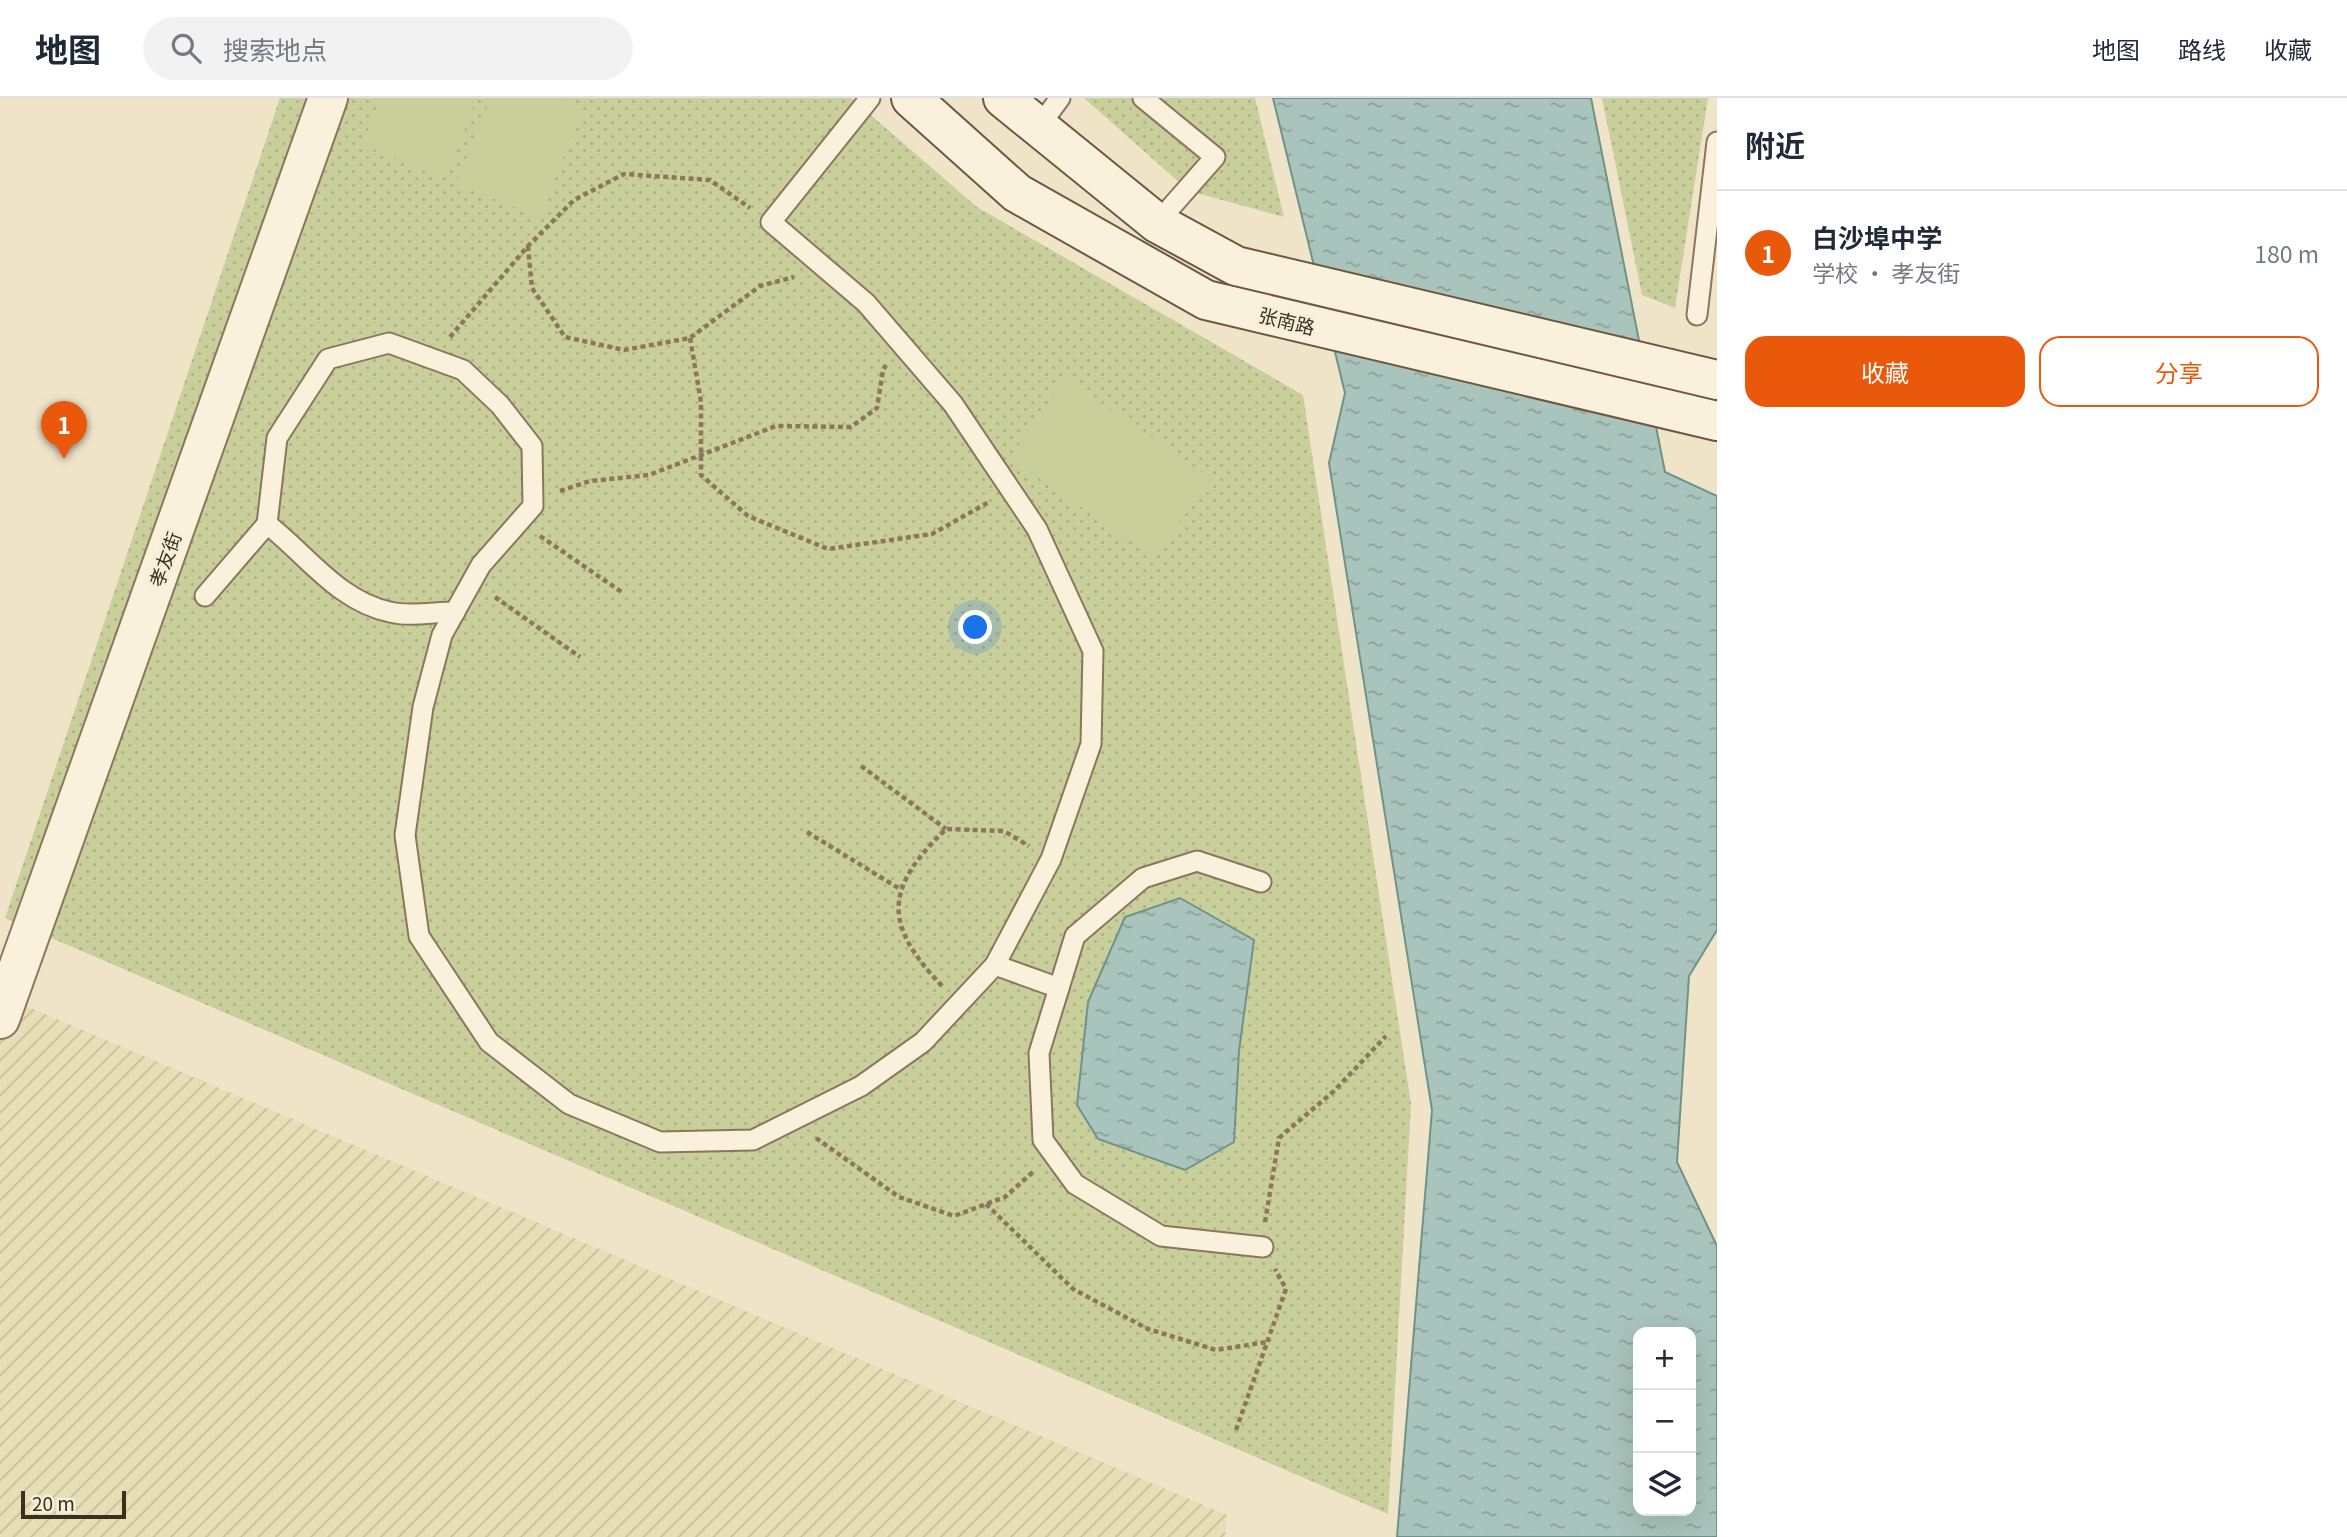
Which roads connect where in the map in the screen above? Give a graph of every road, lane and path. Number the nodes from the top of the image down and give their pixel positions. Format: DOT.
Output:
graph roads {
  1 [pos="328,98"];
  2 [pos="870,98"];
  3 [pos="911,98"];
  4 [pos="1003,98"];
  5 [pos="1143,98"];
  6 [pos="1049,113"];
  7 [pos="1717,142"];
  8 [pos="771,222"];
  9 [pos="1157,223"];
  10 [pos="528,246"];
  11 [pos="826,269"];
  12 [pos="1697,315"];
  13 [pos="690,338"];
  14 [pos="902,344"];
  15 [pos="432,359"];
  16 [pos="1709,379"];
  17 [pos="1705,420"];
  18 [pos="701,455"];
  19 [pos="1011,489"];
  20 [pos="533,506"];
  21 [pos="519,522"];
  22 [pos="267,524"];
  23 [pos="473,581"];
  24 [pos="623,593"];
  25 [pos="205,596"];
  26 [pos="455,612"];
  27 [pos="580,657"];
  28 [pos="862,766"];
  29 [pos="946,829"];
  30 [pos="807,832"];
  31 [pos="1051,859"];
  32 [pos="1261,882"];
  33 [pos="900,889"];
  34 [pos="995,965"];
  35 [pos="1059,988"];
  36 [pos="958,1004"];
  37 [pos="0,1019"];
  38 [pos="1386,1036"];
  39 [pos="791,1121"];
  40 [pos="1053,1154"];
  41 [pos="986,1204"];
  42 [pos="1263,1247"];
  43 [pos="1267,1342"];
  44 [pos="1236,1430"];
  1 -- 37 [label="main road, 孝友街"];
  2 -- 8 [label="lane"];
  3 -- 17 [label="main road, 张南路"];
  4 -- 6 [label="main road"];
  5 -- 9 [label="lane"];
  6 -- 9 [label="main road"];
  7 -- 12 [label="lane"];
  8 -- 10 [label="path"];
  8 -- 11 [label="lane"];
  9 -- 16 [label="main road"];
  10 -- 13 [label="path"];
  10 -- 15 [label="path"];
  11 -- 13 [label="path"];
  11 -- 14 [label="lane"];
  13 -- 18 [label="path"];
  14 -- 18 [label="path"];
  14 -- 19 [label="lane"];
  15 -- 20 [label="lane"];
  15 -- 22 [label="lane"];
  18 -- 19 [label="path"];
  18 -- 20 [label="path"];
  19 -- 31 [label="lane"];
  20 -- 21 [label="lane"];
  21 -- 23 [label="lane"];
  21 -- 24 [label="path"];
  22 -- 25 [label="lane"];
  22 -- 26 [label="lane"];
  23 -- 26 [label="lane"];
  23 -- 27 [label="path"];
  26 -- 39 [label="lane"];
  28 -- 29 [label="path"];
  29 -- 31 [label="path"];
  29 -- 33 [label="path"];
  30 -- 33 [label="path"];
  31 -- 34 [label="lane"];
  32 -- 35 [label="lane"];
  33 -- 36 [label="path"];
  34 -- 35 [label="lane"];
  34 -- 36 [label="lane"];
  35 -- 40 [label="lane"];
  36 -- 39 [label="lane"];
  38 -- 42 [label="path"];
  39 -- 41 [label="path"];
  40 -- 41 [label="path"];
  40 -- 42 [label="lane"];
  41 -- 43 [label="path"];
  42 -- 43 [label="path"];
  43 -- 44 [label="path"];
}
